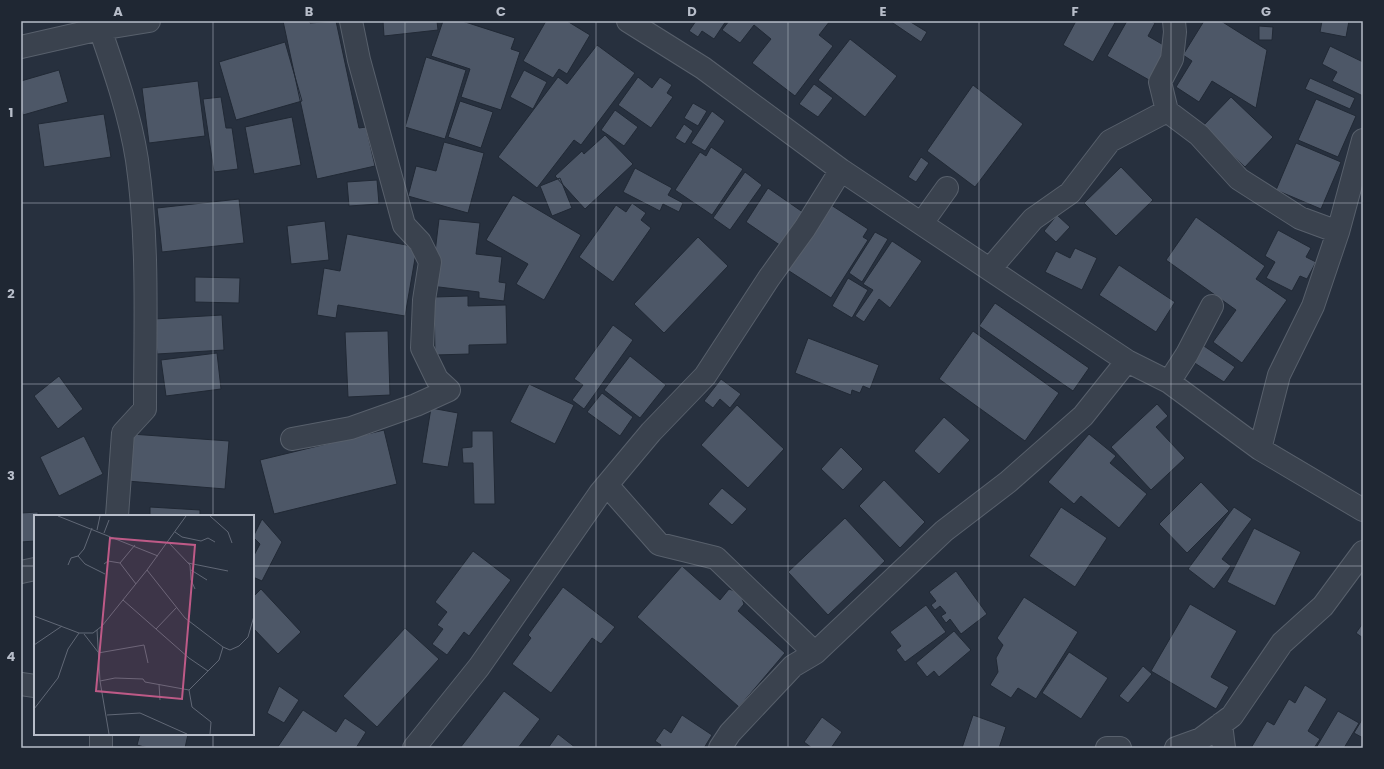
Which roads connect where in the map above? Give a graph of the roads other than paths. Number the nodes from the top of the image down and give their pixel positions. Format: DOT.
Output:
graph roads {
  1 [pos="149,21"];
  2 [pos="351,21"];
  3 [pos="628,21"];
  4 [pos="1174,21"];
  5 [pos="100,29"];
  6 [pos="21,46"];
  7 [pos="1167,111"];
  8 [pos="1363,140"];
  9 [pos="841,170"];
  10 [pos="947,188"];
  11 [pos="922,223"];
  12 [pos="1338,232"];
  13 [pos="990,269"];
  14 [pos="1212,306"];
  15 [pos="1127,361"];
  16 [pos="1169,382"];
  17 [pos="292,439"];
  18 [pos="1260,448"];
  19 [pos="607,485"];
  20 [pos="1363,510"];
  21 [pos="117,515"];
  22 [pos="1363,552"];
  23 [pos="34,569"];
  24 [pos="21,572"];
  25 [pos="815,653"];
  26 [pos="21,684"];
  27 [pos="34,686"];
  28 [pos="1221,724"];
  29 [pos="101,735"];
  30 [pos="101,748"];
  31 [pos="414,748"];
  32 [pos="720,748"];
  33 [pos="1108,748"];
  34 [pos="1120,748"];
  35 [pos="1176,748"];
  36 [pos="1224,748"];
  1 -- 5 [label="street"];
  2 -- 17 [label="street"];
  3 -- 9 [label="street"];
  4 -- 7 [label="street"];
  5 -- 6 [label="street"];
  5 -- 21 [label="street"];
  7 -- 12 [label="street"];
  7 -- 13 [label="street"];
  8 -- 12 [label="street"];
  9 -- 11 [label="street"];
  9 -- 19 [label="street"];
  10 -- 11 [label="street"];
  11 -- 13 [label="street"];
  12 -- 18 [label="street"];
  13 -- 15 [label="street"];
  14 -- 16 [label="street"];
  15 -- 16 [label="street"];
  15 -- 25 [label="street"];
  16 -- 18 [label="street"];
  18 -- 20 [label="street"];
  19 -- 25 [label="street"];
  19 -- 31 [label="street"];
  22 -- 28 [label="street"];
  23 -- 24 [label="street"];
  25 -- 32 [label="street"];
  26 -- 27 [label="street"];
  28 -- 35 [label="street"];
  28 -- 36 [label="street"];
  29 -- 30 [label="street"];
  33 -- 34 [label="street"];
}
